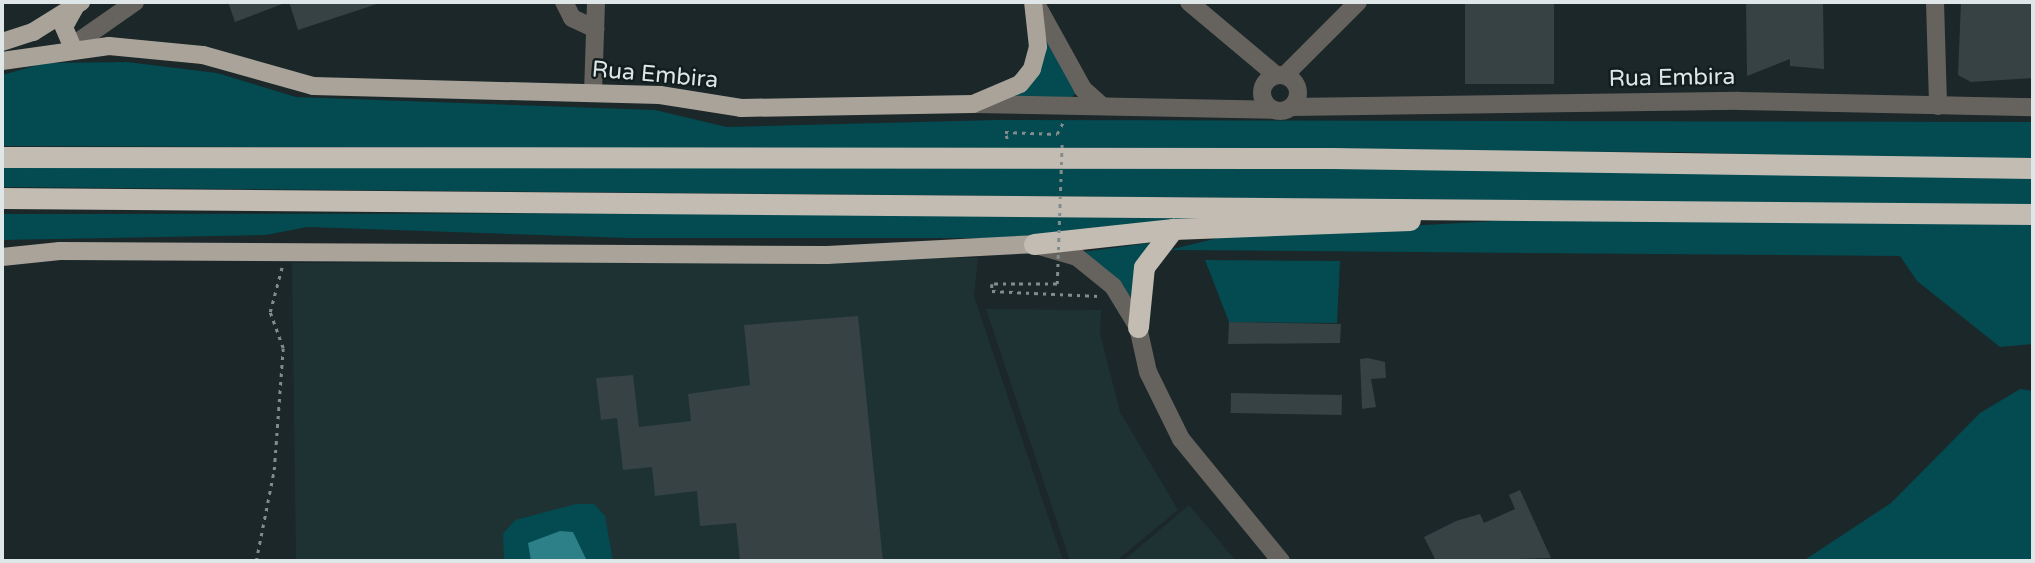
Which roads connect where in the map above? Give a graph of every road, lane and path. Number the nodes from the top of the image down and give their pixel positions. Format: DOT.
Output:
graph roads {
  1 [pos="564,2"];
  2 [pos="596,2"];
  3 [pos="1034,2"];
  4 [pos="1189,2"];
  5 [pos="1358,2"];
  6 [pos="1935,2"];
  7 [pos="134,3"];
  8 [pos="78,4"];
  9 [pos="596,29"];
  10 [pos="2,42"];
  11 [pos="72,46"];
  12 [pos="2,61"];
  13 [pos="1284,85"];
  14 [pos="593,93"];
  15 [pos="973,104"];
  16 [pos="1101,105"];
  17 [pos="1938,106"];
  18 [pos="2033,107"];
  19 [pos="1238,109"];
  20 [pos="1057,134"];
  21 [pos="2,155"];
  22 [pos="2033,168"];
  23 [pos="2,198"];
  24 [pos="103,199"];
  25 [pos="2,205"];
  26 [pos="1477,206"];
  27 [pos="2033,214"];
  28 [pos="1172,229"];
  29 [pos="1034,244"];
  30 [pos="289,252"];
  31 [pos="2,257"];
  32 [pos="1121,298"];
  33 [pos="1138,327"];
  34 [pos="256,561"];
  35 [pos="1281,561"];
  1 -- 9 [label="street"];
  2 -- 9 [label="street"];
  3 -- 15 [label="main road"];
  3 -- 16 [label="street"];
  4 -- 13 [label="street"];
  5 -- 13 [label="street"];
  6 -- 17 [label="street"];
  7 -- 11 [label="street"];
  8 -- 10 [label="main road"];
  8 -- 11 [label="main road"];
  9 -- 14 [label="street"];
  11 -- 12 [label="main road, Rua Embira"];
  11 -- 14 [label="main road, Rua Embira"];
  13 -- 17 [label="street, Rua Embira"];
  13 -- 19 [label="street"];
  13 -- 19 [label="street, Rua Embira"];
  14 -- 15 [label="main road, Rua Embira"];
  15 -- 16 [label="street, Rua Embira"];
  16 -- 19 [label="street, Rua Embira"];
  17 -- 18 [label="street, Rua Embira"];
  20 -- 32 [label="path, bridge"];
  21 -- 22 [label="highway"];
  23 -- 24 [label="highway"];
  24 -- 25 [label="highway"];
  24 -- 26 [label="highway"];
  26 -- 27 [label="highway"];
  26 -- 28 [label="highway"];
  28 -- 29 [label="highway"];
  28 -- 33 [label="highway"];
  29 -- 30 [label="main road"];
  29 -- 32 [label="street"];
  30 -- 31 [label="main road"];
  30 -- 34 [label="path"];
  32 -- 33 [label="street"];
  33 -- 35 [label="street"];
}
